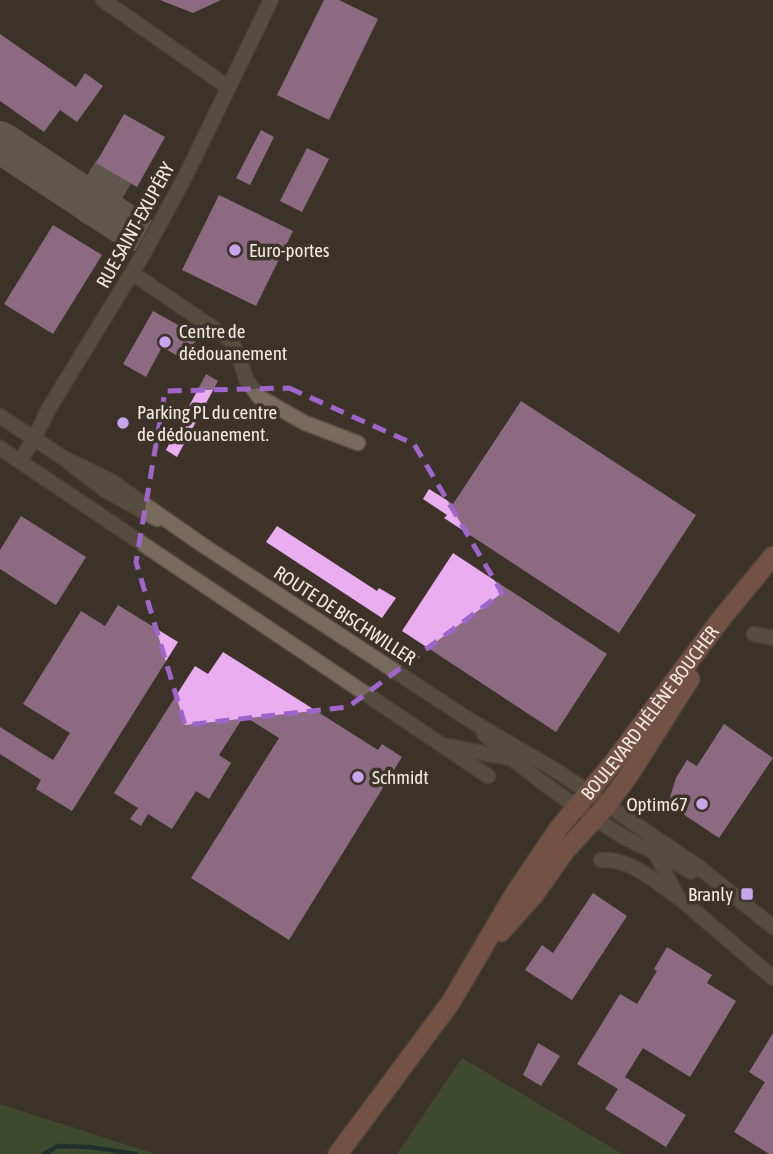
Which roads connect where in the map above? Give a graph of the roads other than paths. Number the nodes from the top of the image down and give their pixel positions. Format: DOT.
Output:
graph roads {
  1 [pos="103,0"];
  2 [pos="271,0"];
  3 [pos="228,87"];
  4 [pos="132,273"];
  5 [pos="0,416"];
  6 [pos="34,439"];
  7 [pos="358,443"];
  8 [pos="0,448"];
  9 [pos="20,461"];
  10 [pos="773,555"];
  11 [pos="721,620"];
  12 [pos="754,635"];
  13 [pos="773,638"];
  14 [pos="468,719"];
  15 [pos="444,745"];
  16 [pos="512,759"];
  17 [pos="488,776"];
  18 [pos="583,799"];
  19 [pos="601,811"];
  20 [pos="655,852"];
  21 [pos="601,860"];
  22 [pos="677,896"];
  23 [pos="773,927"];
  24 [pos="773,938"];
  25 [pos="472,967"];
  26 [pos="773,978"];
  27 [pos="338,1154"];
  1 -- 3 [label="street"];
  2 -- 3 [label="street, RUE SAINT-EXUPÉRY"];
  3 -- 4 [label="street, RUE SAINT-EXUPÉRY"];
  4 -- 6 [label="street, RUE SAINT-EXUPÉRY"];
  4 -- 7 [label="street"];
  5 -- 6 [label="street, ROUTE DE BISCHWILLER"];
  6 -- 9 [label="street, RUE SAINT-EXUPÉRY"];
  6 -- 14 [label="street, ROUTE DE BISCHWILLER"];
  8 -- 9 [label="street"];
  9 -- 15 [label="street"];
  10 -- 11 [label="main road, BOULEVARD HÉLÈNE BOUCHER"];
  11 -- 18 [label="main road, BOULEVARD HÉLÈNE BOUCHER"];
  11 -- 19 [label="main road, BOULEVARD HÉLÈNE BOUCHER"];
  12 -- 13 [label="street"];
  14 -- 16 [label="street, ROUTE DE BISCHWILLER"];
  14 -- 18 [label="street, ROUTE DE BISCHWILLER"];
  15 -- 16 [label="street"];
  15 -- 17 [label="street"];
  16 -- 18 [label="street, ROUTE DE BISCHWILLER"];
  18 -- 19 [label="street, ROUTE DE BISCHWILLER"];
  18 -- 25 [label="main road, BOULEVARD HÉLÈNE BOUCHER"];
  19 -- 20 [label="street, ROUTE DE BISCHWILLER"];
  19 -- 23 [label="street, ROUTE DE BISCHWILLER"];
  19 -- 25 [label="main road, BOULEVARD HÉLÈNE BOUCHER"];
  20 -- 22 [label="street"];
  20 -- 24 [label="street, ROUTE DE BISCHWILLER"];
  21 -- 22 [label="street"];
  22 -- 26 [label="street"];
  25 -- 27 [label="main road"];
}
